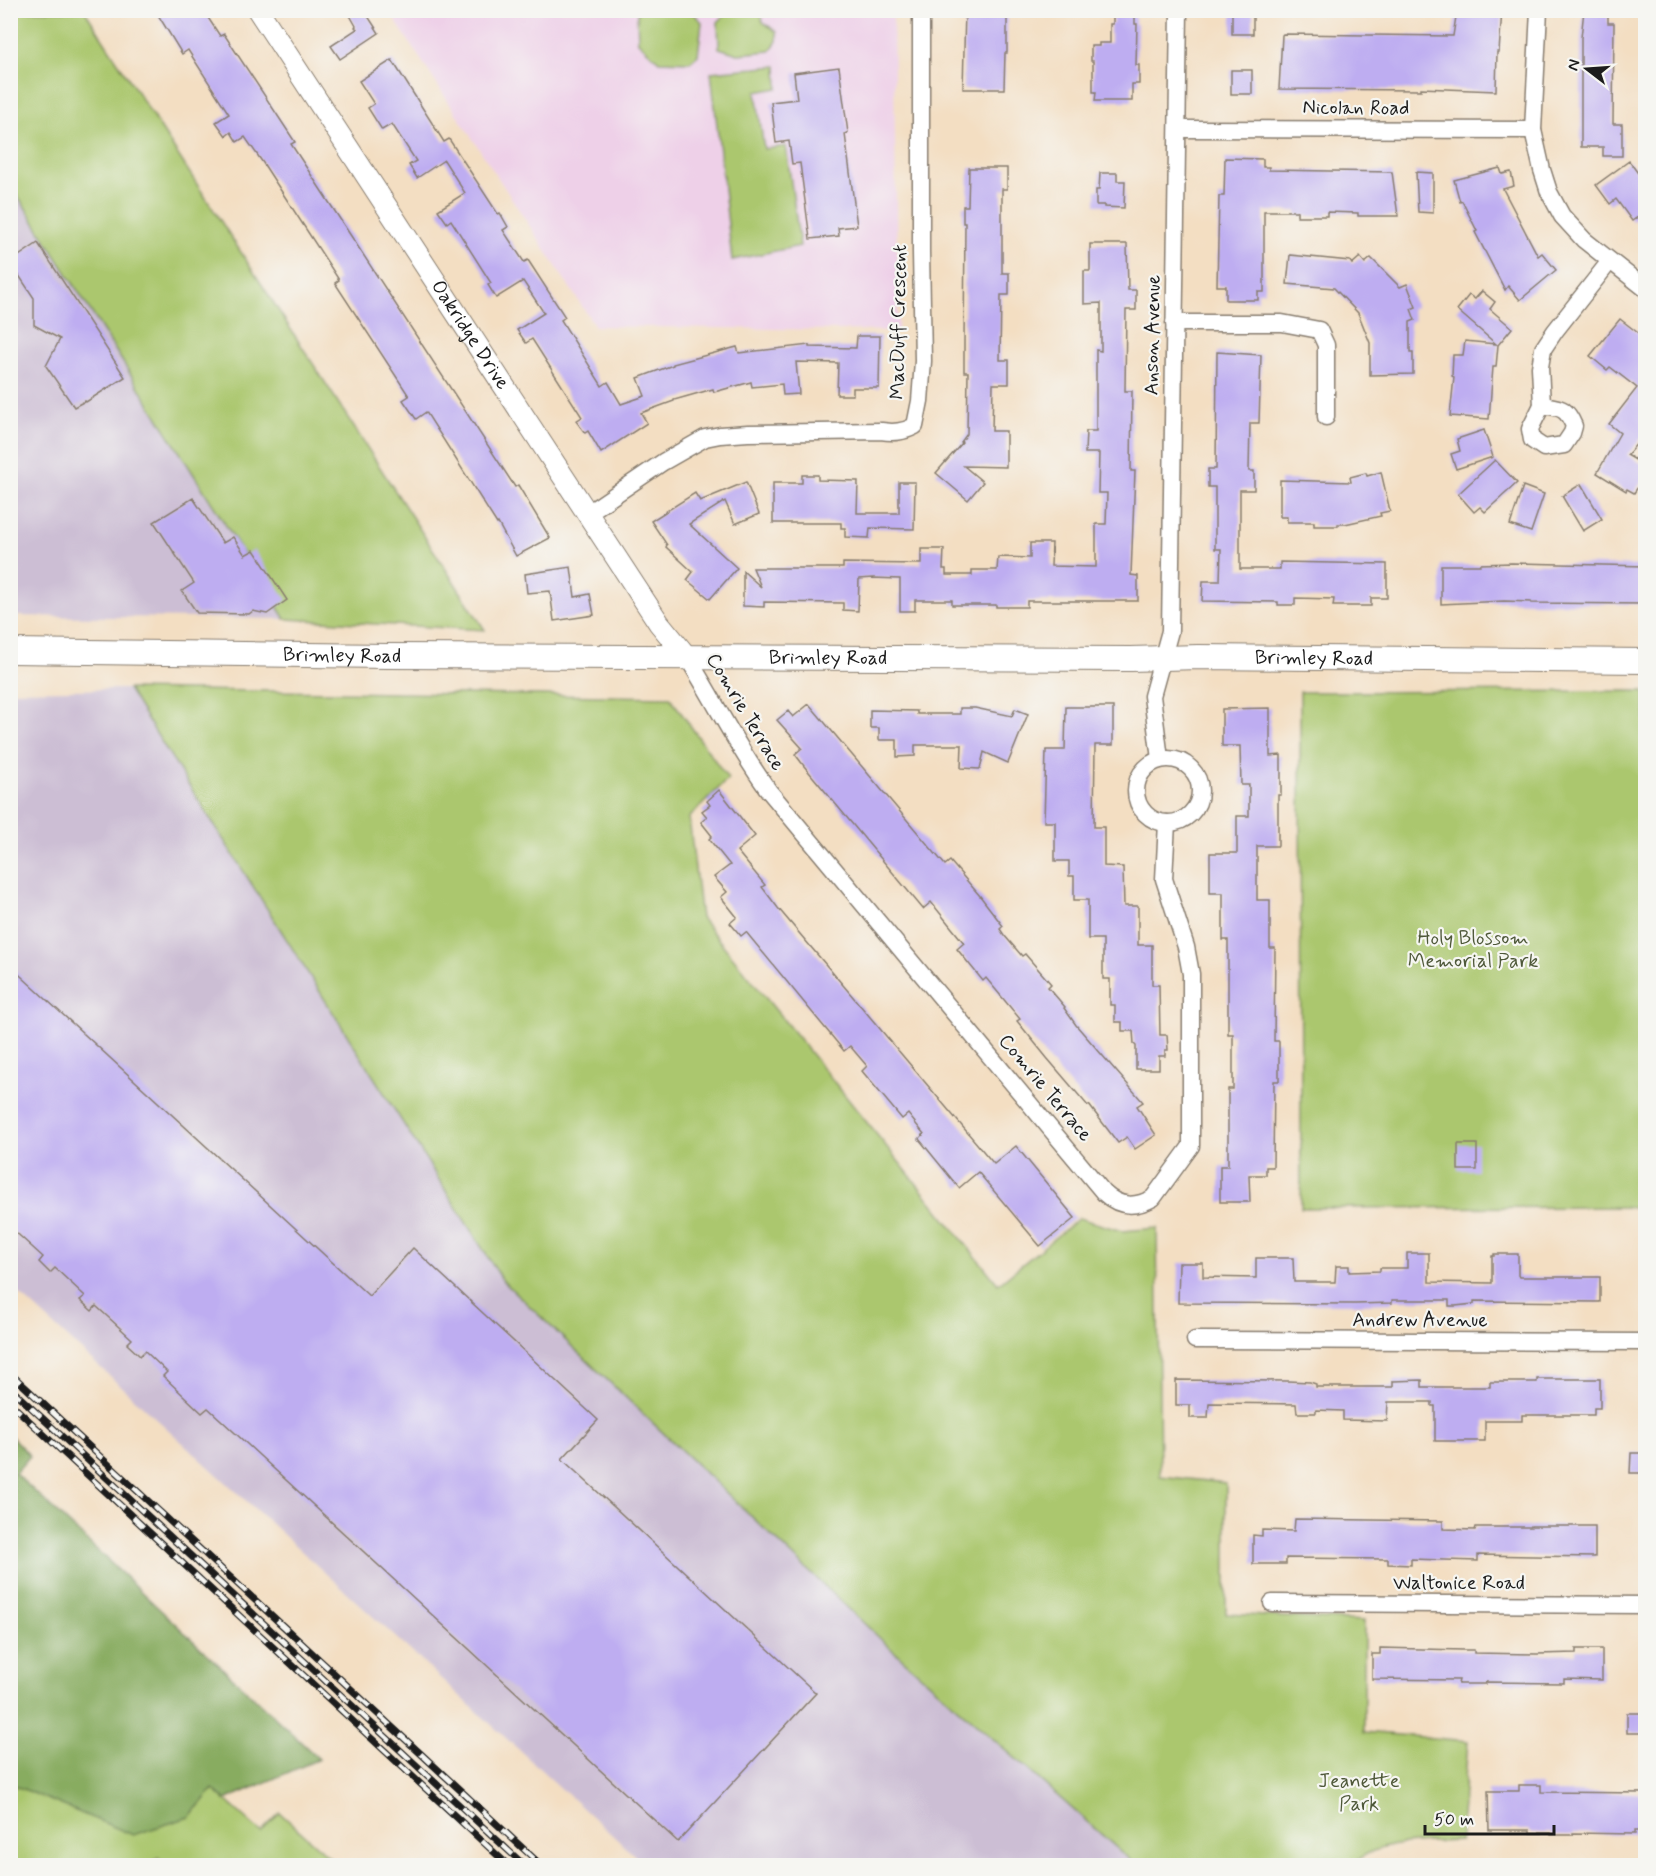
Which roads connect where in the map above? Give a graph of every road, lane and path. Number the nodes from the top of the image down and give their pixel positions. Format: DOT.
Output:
graph roads {
  1 [pos="258,10"];
  2 [pos="921,10"];
  3 [pos="1179,10"];
  4 [pos="1539,10"];
  5 [pos="1178,129"];
  6 [pos="1533,130"];
  7 [pos="1610,261"];
  8 [pos="1646,289"];
  9 [pos="1174,323"];
  10 [pos="1542,405"];
  11 [pos="1326,417"];
  12 [pos="588,513"];
  13 [pos="10,651"];
  14 [pos="687,657"];
  15 [pos="1162,658"];
  16 [pos="1646,661"];
  17 [pos="1160,759"];
  18 [pos="1167,823"];
  19 [pos="1195,1340"];
  20 [pos="1646,1342"];
  21 [pos="1272,1603"];
  22 [pos="1646,1605"];
  1 -- 12 [label="street, Oakridge Drive"];
  2 -- 12 [label="street, MacDuff Crescent"];
  3 -- 5 [label="street, Anson Avenue"];
  4 -- 6 [label="street"];
  5 -- 6 [label="street, Nicolan Road"];
  5 -- 9 [label="street, Anson Avenue"];
  6 -- 7 [label="street"];
  7 -- 8 [label="street"];
  7 -- 10 [label="street"];
  9 -- 11 [label="street"];
  9 -- 15 [label="street, Anson Avenue"];
  12 -- 14 [label="street, Oakridge Drive"];
  13 -- 14 [label="main road, Brimley Road"];
  14 -- 15 [label="main road, Brimley Road"];
  14 -- 18 [label="street, Comrie Terrace"];
  15 -- 16 [label="main road, Brimley Road"];
  15 -- 17 [label="street"];
  17 -- 18 [label="street"];
  17 -- 18 [label="street"];
  19 -- 20 [label="street, Andrew Avenue"];
  21 -- 22 [label="street, Waltonice Road"];
}
